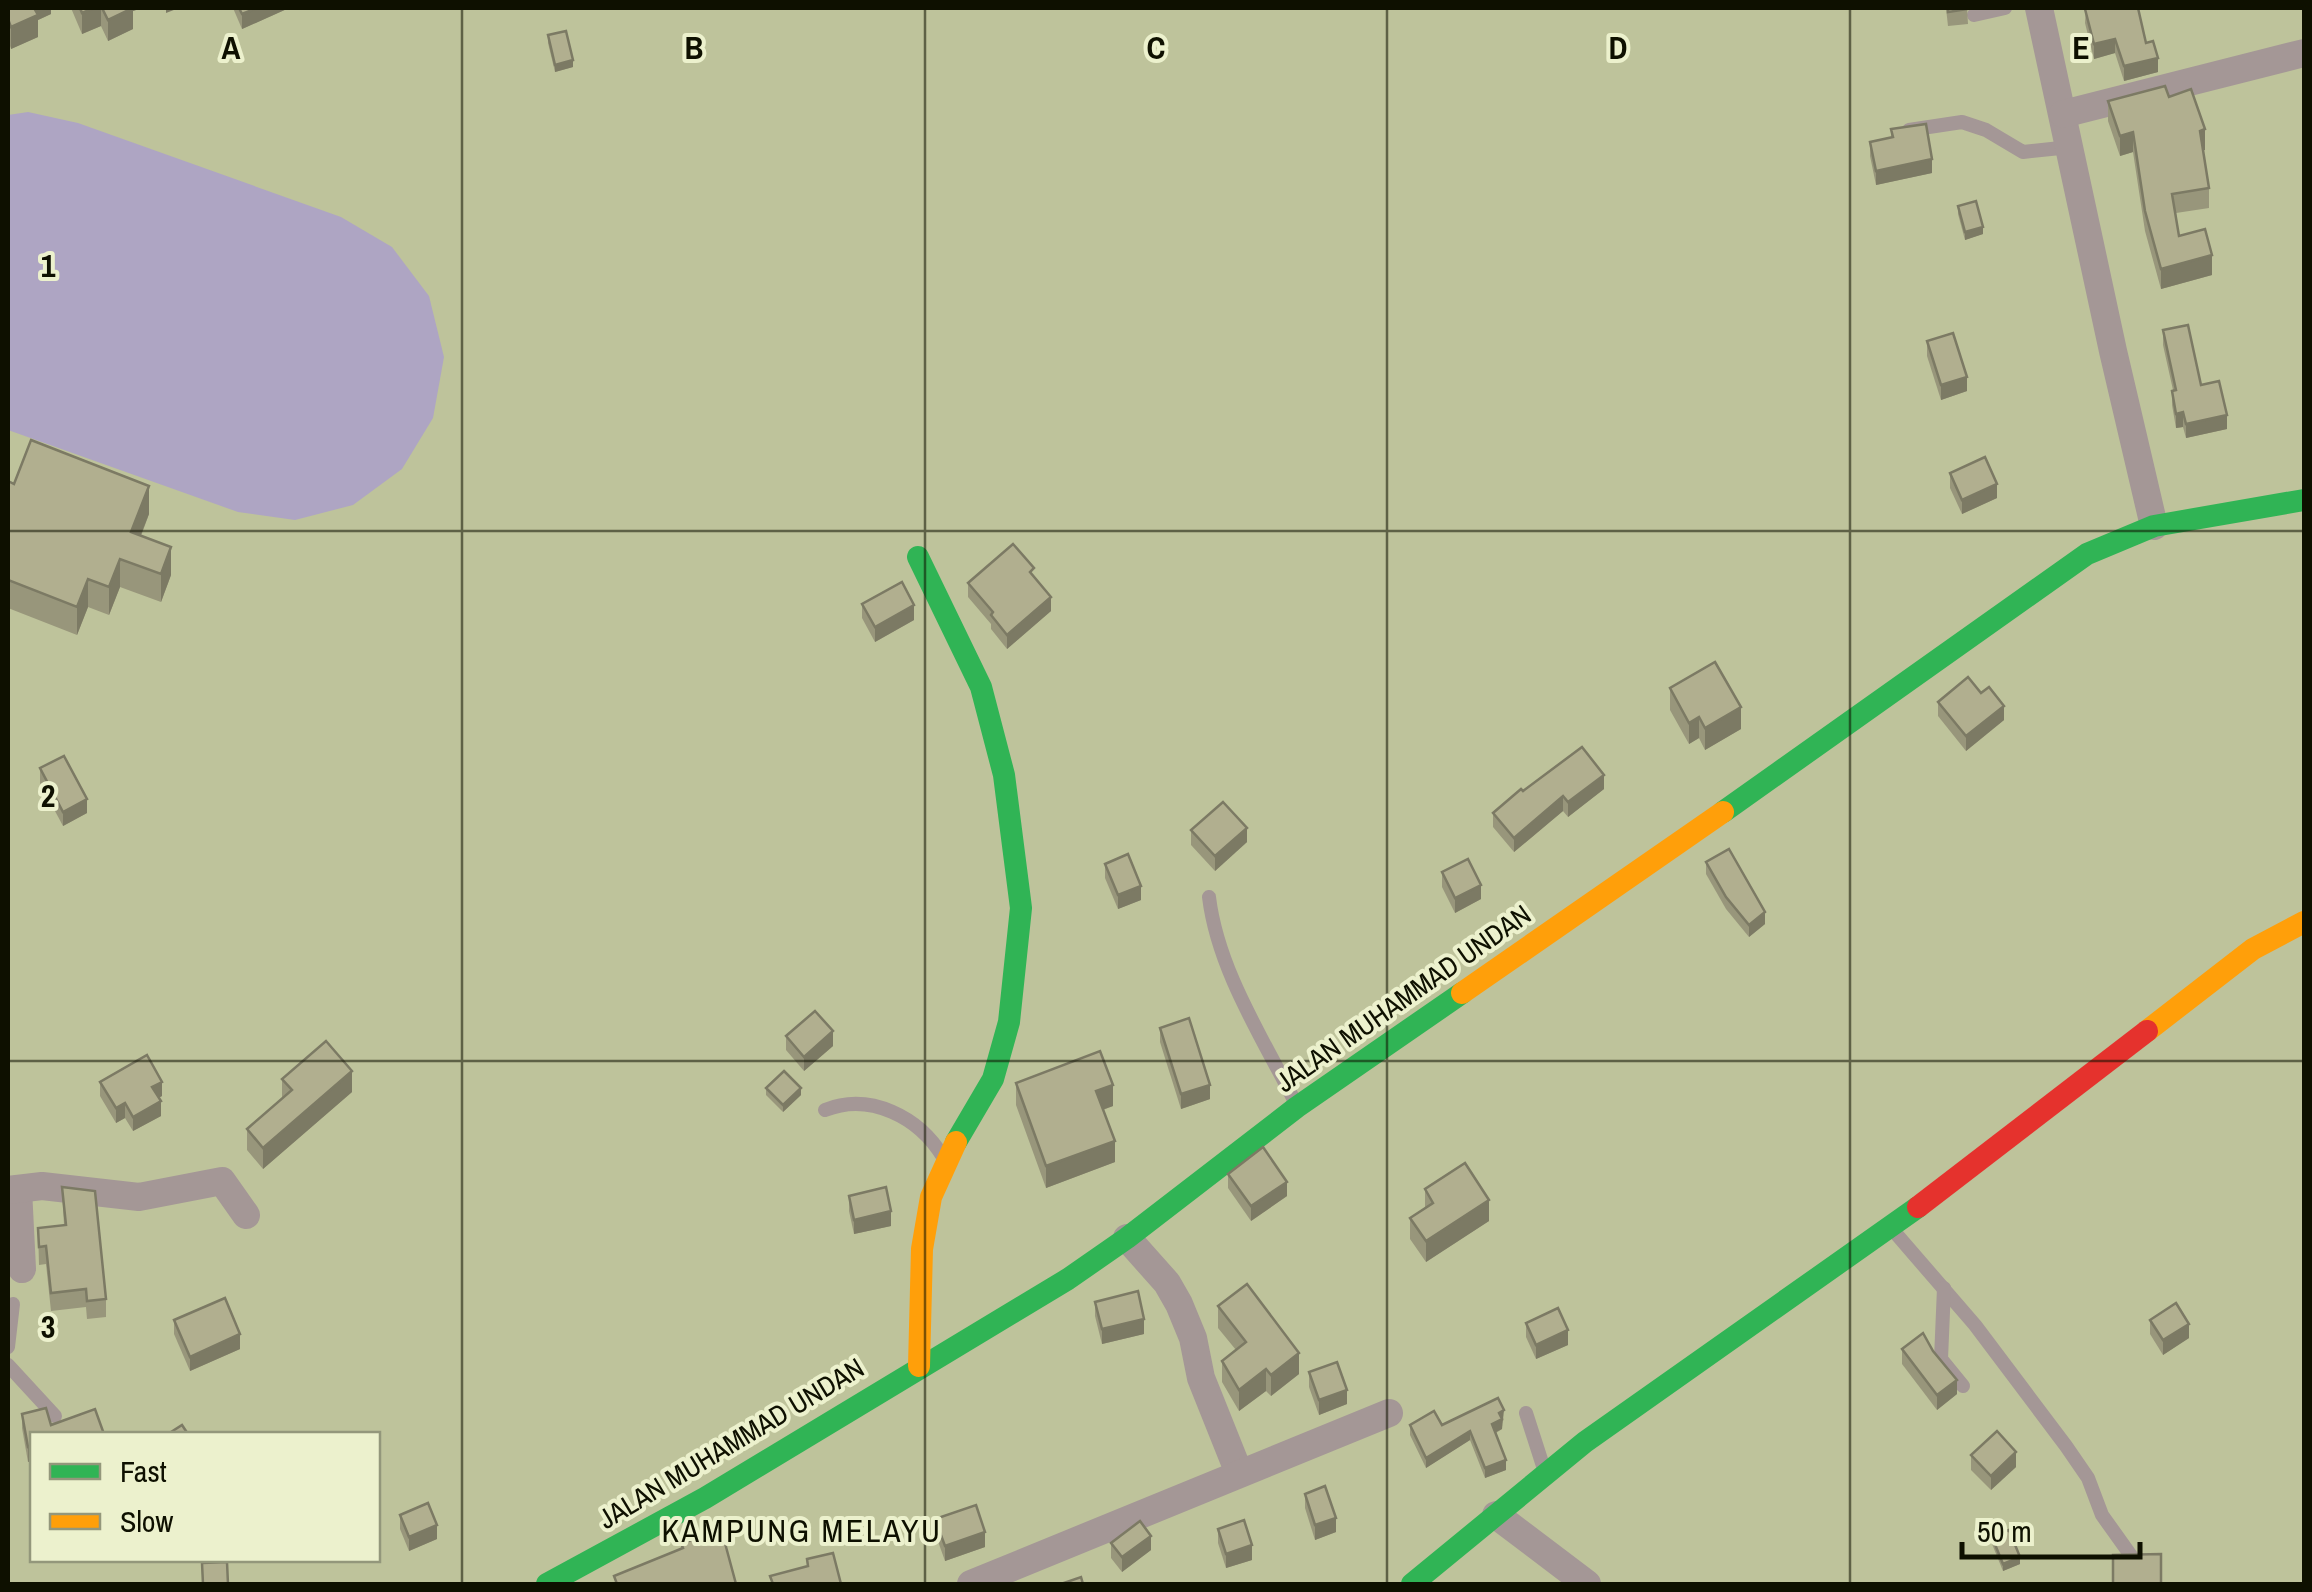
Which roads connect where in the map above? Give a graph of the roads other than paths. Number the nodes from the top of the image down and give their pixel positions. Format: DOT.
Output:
graph roads {
  1 [pos="2006,8"];
  2 [pos="2039,8"];
  3 [pos="1974,14"];
  4 [pos="2304,53"];
  5 [pos="2062,114"];
  6 [pos="1893,133"];
  7 [pos="2070,146"];
  8 [pos="2304,500"];
  9 [pos="2154,526"];
  10 [pos="918,557"];
  11 [pos="1209,897"];
  12 [pos="2304,922"];
  13 [pos="1298,1106"];
  14 [pos="824,1110"];
  15 [pos="945,1161"];
  16 [pos="13,1190"];
  17 [pos="246,1215"];
  18 [pos="1891,1228"];
  19 [pos="1127,1238"];
  20 [pos="22,1270"];
  21 [pos="1944,1288"];
  22 [pos="12,1304"];
  23 [pos="8,1347"];
  24 [pos="8,1365"];
  25 [pos="918,1366"];
  26 [pos="1964,1386"];
  27 [pos="1389,1413"];
  28 [pos="1526,1413"];
  29 [pos="55,1416"];
  30 [pos="1239,1473"];
  31 [pos="1546,1474"];
  32 [pos="1496,1515"];
  33 [pos="2132,1556"];
  34 [pos="547,1584"];
  35 [pos="971,1584"];
  36 [pos="1412,1584"];
  37 [pos="1586,1584"];
  1 -- 3 [label="lane"];
  2 -- 5 [label="street"];
  4 -- 5 [label="street"];
  5 -- 7 [label="street"];
  6 -- 7 [label="lane"];
  7 -- 9 [label="street"];
  8 -- 9 [label="street, JALAN MUHAMMAD UNDAN"];
  9 -- 13 [label="street, JALAN MUHAMMAD UNDAN"];
  10 -- 15 [label="street"];
  11 -- 13 [label="lane"];
  12 -- 18 [label="street"];
  13 -- 19 [label="street, JALAN MUHAMMAD UNDAN"];
  14 -- 15 [label="lane"];
  15 -- 25 [label="street"];
  16 -- 17 [label="street"];
  16 -- 20 [label="street"];
  18 -- 21 [label="lane"];
  18 -- 31 [label="street"];
  19 -- 25 [label="street, JALAN MUHAMMAD UNDAN"];
  19 -- 30 [label="street"];
  21 -- 26 [label="lane"];
  21 -- 33 [label="lane"];
  22 -- 23 [label="lane"];
  24 -- 29 [label="lane"];
  25 -- 34 [label="street, JALAN MUHAMMAD UNDAN"];
  27 -- 30 [label="street"];
  28 -- 31 [label="lane"];
  30 -- 35 [label="street"];
  31 -- 32 [label="street"];
  32 -- 36 [label="street"];
  32 -- 37 [label="street"];
}
